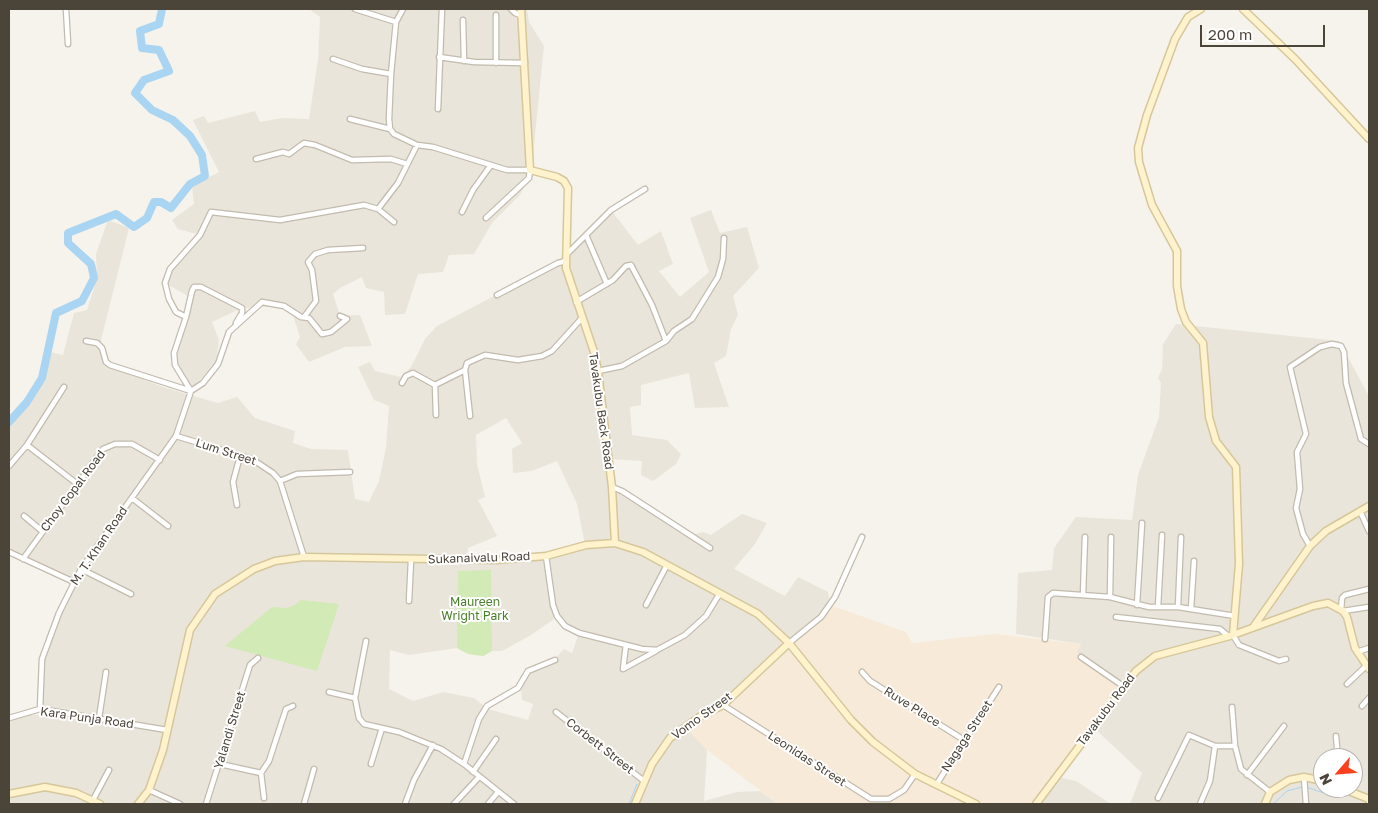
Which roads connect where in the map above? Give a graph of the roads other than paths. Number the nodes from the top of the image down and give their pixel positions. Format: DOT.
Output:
graph roads {
  1 [pos="66,9"];
  2 [pos="354,9"];
  3 [pos="403,9"];
  4 [pos="442,9"];
  5 [pos="511,9"];
  6 [pos="1201,9"];
  7 [pos="1242,9"];
  8 [pos="521,12"];
  9 [pos="496,15"];
  10 [pos="463,20"];
  11 [pos="396,22"];
  12 [pos="68,44"];
  13 [pos="439,57"];
  14 [pos="333,59"];
  15 [pos="464,61"];
  16 [pos="496,63"];
  17 [pos="525,63"];
  18 [pos="391,74"];
  19 [pos="438,109"];
  20 [pos="350,119"];
  21 [pos="390,129"];
  22 [pos="1369,138"];
  23 [pos="417,145"];
  24 [pos="256,159"];
  25 [pos="407,164"];
  26 [pos="491,165"];
  27 [pos="530,170"];
  28 [pos="645,189"];
  29 [pos="378,209"];
  30 [pos="462,212"];
  31 [pos="486,218"];
  32 [pos="394,222"];
  33 [pos="586,235"];
  34 [pos="724,238"];
  35 [pos="362,248"];
  36 [pos="566,259"];
  37 [pos="606,284"];
  38 [pos="497,296"];
  39 [pos="576,302"];
  40 [pos="340,316"];
  41 [pos="186,317"];
  42 [pos="304,317"];
  43 [pos="582,318"];
  44 [pos="229,332"];
  45 [pos="86,341"];
  46 [pos="666,341"];
  47 [pos="465,370"];
  48 [pos="598,371"];
  49 [pos="402,383"];
  50 [pos="435,384"];
  51 [pos="64,387"];
  52 [pos="190,393"];
  53 [pos="436,415"];
  54 [pos="470,416"];
  55 [pos="176,436"];
  56 [pos="1369,444"];
  57 [pos="26,445"];
  58 [pos="240,456"];
  59 [pos="160,460"];
  60 [pos="9,466"];
  61 [pos="350,472"];
  62 [pos="280,481"];
  63 [pos="76,483"];
  64 [pos="612,487"];
  65 [pos="132,498"];
  66 [pos="237,505"];
  67 [pos="1369,506"];
  68 [pos="1360,511"];
  69 [pos="24,516"];
  70 [pos="1142,523"];
  71 [pos="168,526"];
  72 [pos="42,531"];
  73 [pos="1369,532"];
  74 [pos="1162,535"];
  75 [pos="862,537"];
  76 [pos="1085,537"];
  77 [pos="1111,537"];
  78 [pos="1181,537"];
  79 [pos="615,543"];
  80 [pos="1310,546"];
  81 [pos="710,548"];
  82 [pos="9,552"];
  83 [pos="546,556"];
  84 [pos="304,557"];
  85 [pos="23,559"];
  86 [pos="411,560"];
  87 [pos="1194,561"];
  88 [pos="667,565"];
  89 [pos="81,569"];
  90 [pos="74,582"];
  91 [pos="1369,589"];
  92 [pos="131,594"];
  93 [pos="720,594"];
  94 [pos="1083,595"];
  95 [pos="1110,597"];
  96 [pos="408,601"];
  97 [pos="646,604"];
  98 [pos="1138,605"];
  99 [pos="1158,607"];
  100 [pos="1178,607"];
  101 [pos="1369,607"];
  102 [pos="1191,609"];
  103 [pos="1342,610"];
  104 [pos="1234,616"];
  105 [pos="1116,617"];
  106 [pos="1254,626"];
  107 [pos="1231,635"];
  108 [pos="1045,639"];
  109 [pos="366,641"];
  110 [pos="789,643"];
  111 [pos="626,645"];
  112 [pos="1369,648"];
  113 [pos="657,650"];
  114 [pos="1357,652"];
  115 [pos="1081,657"];
  116 [pos="258,658"];
  117 [pos="1286,659"];
  118 [pos="555,660"];
  119 [pos="1368,668"];
  120 [pos="106,672"];
  121 [pos="862,672"];
  122 [pos="1347,684"];
  123 [pos="1123,686"];
  124 [pos="999,687"];
  125 [pos="329,692"];
  126 [pos="355,698"];
  127 [pos="1369,698"];
  128 [pos="722,705"];
  129 [pos="293,706"];
  130 [pos="1362,706"];
  131 [pos="1232,707"];
  132 [pos="40,709"];
  133 [pos="556,712"];
  134 [pos="9,718"];
  135 [pos="99,718"];
  136 [pos="1284,726"];
  137 [pos="382,728"];
  138 [pos="167,730"];
  139 [pos="1336,736"];
  140 [pos="496,739"];
  141 [pos="964,740"];
  142 [pos="433,745"];
  143 [pos="1215,746"];
  144 [pos="1235,746"];
  145 [pos="1337,748"];
  146 [pos="220,764"];
  147 [pos="371,764"];
  148 [pos="464,764"];
  149 [pos="314,769"];
  150 [pos="109,770"];
  151 [pos="261,772"];
  152 [pos="473,772"];
  153 [pos="915,774"];
  154 [pos="1247,775"];
  155 [pos="479,777"];
  156 [pos="1304,777"];
  157 [pos="1313,779"];
  158 [pos="644,781"];
  159 [pos="936,785"];
  160 [pos="149,790"];
  161 [pos="498,792"];
  162 [pos="1270,792"];
  163 [pos="9,794"];
  164 [pos="264,798"];
  165 [pos="1158,798"];
  166 [pos="93,800"];
  167 [pos="100,804"];
  168 [pos="138,804"];
  169 [pos="180,804"];
  170 [pos="206,804"];
  171 [pos="304,804"];
  172 [pos="405,804"];
  173 [pos="454,804"];
  174 [pos="488,804"];
  175 [pos="514,804"];
  176 [pos="635,804"];
  177 [pos="976,804"];
  178 [pos="1036,804"];
  179 [pos="1200,804"];
  180 [pos="1265,804"];
  181 [pos="1306,804"];
  1 -- 12 [label="street"];
  2 -- 11 [label="street"];
  3 -- 11 [label="street"];
  4 -- 13 [label="street"];
  5 -- 8 [label="street"];
  6 -- 104 [label="street"];
  7 -- 22 [label="street"];
  8 -- 17 [label="street"];
  9 -- 16 [label="street"];
  10 -- 15 [label="street"];
  11 -- 18 [label="street"];
  13 -- 15 [label="street"];
  13 -- 19 [label="street"];
  14 -- 18 [label="street"];
  15 -- 16 [label="street"];
  16 -- 17 [label="street"];
  17 -- 27 [label="street"];
  18 -- 21 [label="street"];
  20 -- 21 [label="street"];
  21 -- 23 [label="street"];
  23 -- 25 [label="street"];
  23 -- 26 [label="street"];
  24 -- 25 [label="street"];
  25 -- 29 [label="street"];
  26 -- 27 [label="street"];
  26 -- 30 [label="street"];
  27 -- 31 [label="street"];
  27 -- 36 [label="street, Tavakubu Back Road"];
  28 -- 33 [label="street"];
  29 -- 32 [label="street"];
  29 -- 41 [label="street"];
  33 -- 36 [label="street"];
  33 -- 37 [label="street"];
  34 -- 46 [label="street"];
  35 -- 42 [label="street"];
  36 -- 38 [label="street"];
  36 -- 39 [label="street, Tavakubu Back Road"];
  37 -- 39 [label="street"];
  37 -- 46 [label="street"];
  39 -- 43 [label="street, Tavakubu Back Road"];
  40 -- 42 [label="street"];
  41 -- 44 [label="street"];
  41 -- 52 [label="street"];
  42 -- 44 [label="street"];
  43 -- 47 [label="street"];
  43 -- 48 [label="street, Tavakubu Back Road"];
  44 -- 52 [label="street"];
  45 -- 52 [label="street"];
  46 -- 48 [label="street"];
  47 -- 50 [label="street"];
  47 -- 54 [label="street"];
  48 -- 64 [label="street, Tavakubu Back Road"];
  49 -- 50 [label="street"];
  50 -- 53 [label="street"];
  51 -- 57 [label="street"];
  52 -- 55 [label="street, M. T. Khan Road"];
  55 -- 58 [label="street, Lum Street"];
  55 -- 59 [label="street, M. T. Khan Road"];
  56 -- 80 [label="street"];
  57 -- 60 [label="street"];
  57 -- 63 [label="street"];
  58 -- 62 [label="street, Lum Street"];
  58 -- 66 [label="street"];
  59 -- 63 [label="street, Choy Gopal Road"];
  59 -- 65 [label="street, M. T. Khan Road"];
  61 -- 62 [label="street"];
  62 -- 84 [label="street"];
  63 -- 72 [label="street, Choy Gopal Road"];
  64 -- 79 [label="street, Tavakubu Back Road"];
  64 -- 81 [label="street"];
  65 -- 71 [label="street"];
  65 -- 89 [label="street, M. T. Khan Road"];
  67 -- 68 [label="street"];
  68 -- 73 [label="street"];
  68 -- 80 [label="street"];
  69 -- 72 [label="street"];
  70 -- 98 [label="street"];
  72 -- 85 [label="street, Choy Gopal Road"];
  74 -- 99 [label="street"];
  75 -- 110 [label="street"];
  76 -- 94 [label="street"];
  77 -- 95 [label="street"];
  78 -- 100 [label="street"];
  79 -- 83 [label="street, Sukanaivalu Road"];
  79 -- 88 [label="street, Sukanaivalu Road"];
  80 -- 106 [label="street"];
  82 -- 85 [label="street"];
  83 -- 86 [label="street, Sukanaivalu Road"];
  83 -- 111 [label="street"];
  84 -- 86 [label="street, Sukanaivalu Road"];
  84 -- 138 [label="street, Sukanaivalu Road"];
  85 -- 90 [label="street"];
  86 -- 96 [label="street"];
  87 -- 102 [label="street"];
  88 -- 93 [label="street, Sukanaivalu Road"];
  88 -- 97 [label="street"];
  89 -- 90 [label="street, M. T. Khan Road"];
  89 -- 92 [label="street"];
  90 -- 132 [label="street, M. T. Khan Road"];
  91 -- 103 [label="street"];
  93 -- 110 [label="street, Sukanaivalu Road"];
  93 -- 113 [label="street"];
  94 -- 95 [label="street"];
  94 -- 108 [label="street"];
  95 -- 98 [label="street"];
  98 -- 99 [label="street"];
  99 -- 100 [label="street"];
  100 -- 102 [label="street"];
  101 -- 103 [label="street"];
  102 -- 104 [label="street"];
  103 -- 106 [label="street, Tavakubu Road"];
  103 -- 114 [label="street"];
  104 -- 107 [label="street"];
  105 -- 107 [label="street"];
  106 -- 107 [label="street, Tavakubu Road"];
  107 -- 117 [label="street"];
  107 -- 123 [label="street, Tavakubu Road"];
  109 -- 126 [label="street"];
  110 -- 128 [label="street, Vomo Street"];
  110 -- 153 [label="street, Sukanaivalu Road"];
  111 -- 113 [label="street"];
  111 -- 113 [label="street"];
  112 -- 114 [label="street"];
  114 -- 119 [label="street"];
  115 -- 123 [label="street"];
  116 -- 146 [label="street, Yalandi Street"];
  118 -- 148 [label="street"];
  119 -- 122 [label="street"];
  120 -- 135 [label="street"];
  121 -- 141 [label="street, Ruve Place"];
  123 -- 178 [label="street, Tavakubu Road"];
  124 -- 141 [label="street, Nagaga Street"];
  125 -- 126 [label="street"];
  126 -- 137 [label="street"];
  127 -- 130 [label="street"];
  128 -- 153 [label="street, Leonidas Street"];
  128 -- 158 [label="street, Vomo Street"];
  129 -- 151 [label="street"];
  131 -- 144 [label="street"];
  132 -- 134 [label="street, Kara Punja Road"];
  132 -- 135 [label="street, Kara Punja Road"];
  133 -- 158 [label="street, Corbett Street"];
  135 -- 138 [label="street, Kara Punja Road"];
  136 -- 154 [label="street"];
  137 -- 142 [label="street"];
  137 -- 147 [label="street"];
  138 -- 160 [label="street, Sukanaivalu Road"];
  139 -- 145 [label="street"];
  140 -- 152 [label="street"];
  141 -- 159 [label="street, Nagaga Street"];
  142 -- 148 [label="street"];
  142 -- 172 [label="street"];
  143 -- 144 [label="street"];
  143 -- 165 [label="street"];
  143 -- 179 [label="street"];
  144 -- 154 [label="street"];
  146 -- 151 [label="street"];
  146 -- 170 [label="street, Yalandi Street"];
  148 -- 152 [label="street"];
  149 -- 171 [label="street"];
  150 -- 166 [label="street"];
  151 -- 164 [label="street"];
  152 -- 155 [label="street"];
  153 -- 159 [label="street, Sukanaivalu Road"];
  154 -- 162 [label="street"];
  155 -- 161 [label="street"];
  155 -- 173 [label="street"];
  156 -- 157 [label="street"];
  156 -- 162 [label="street"];
  156 -- 181 [label="street"];
  158 -- 176 [label="street, Vomo Street"];
  159 -- 177 [label="street, Sukanaivalu Road"];
  160 -- 168 [label="street, Sukanaivalu Road"];
  160 -- 169 [label="street"];
  161 -- 174 [label="street"];
  161 -- 175 [label="street"];
  162 -- 180 [label="street"];
  163 -- 166 [label="street"];
  166 -- 167 [label="street"];
}
